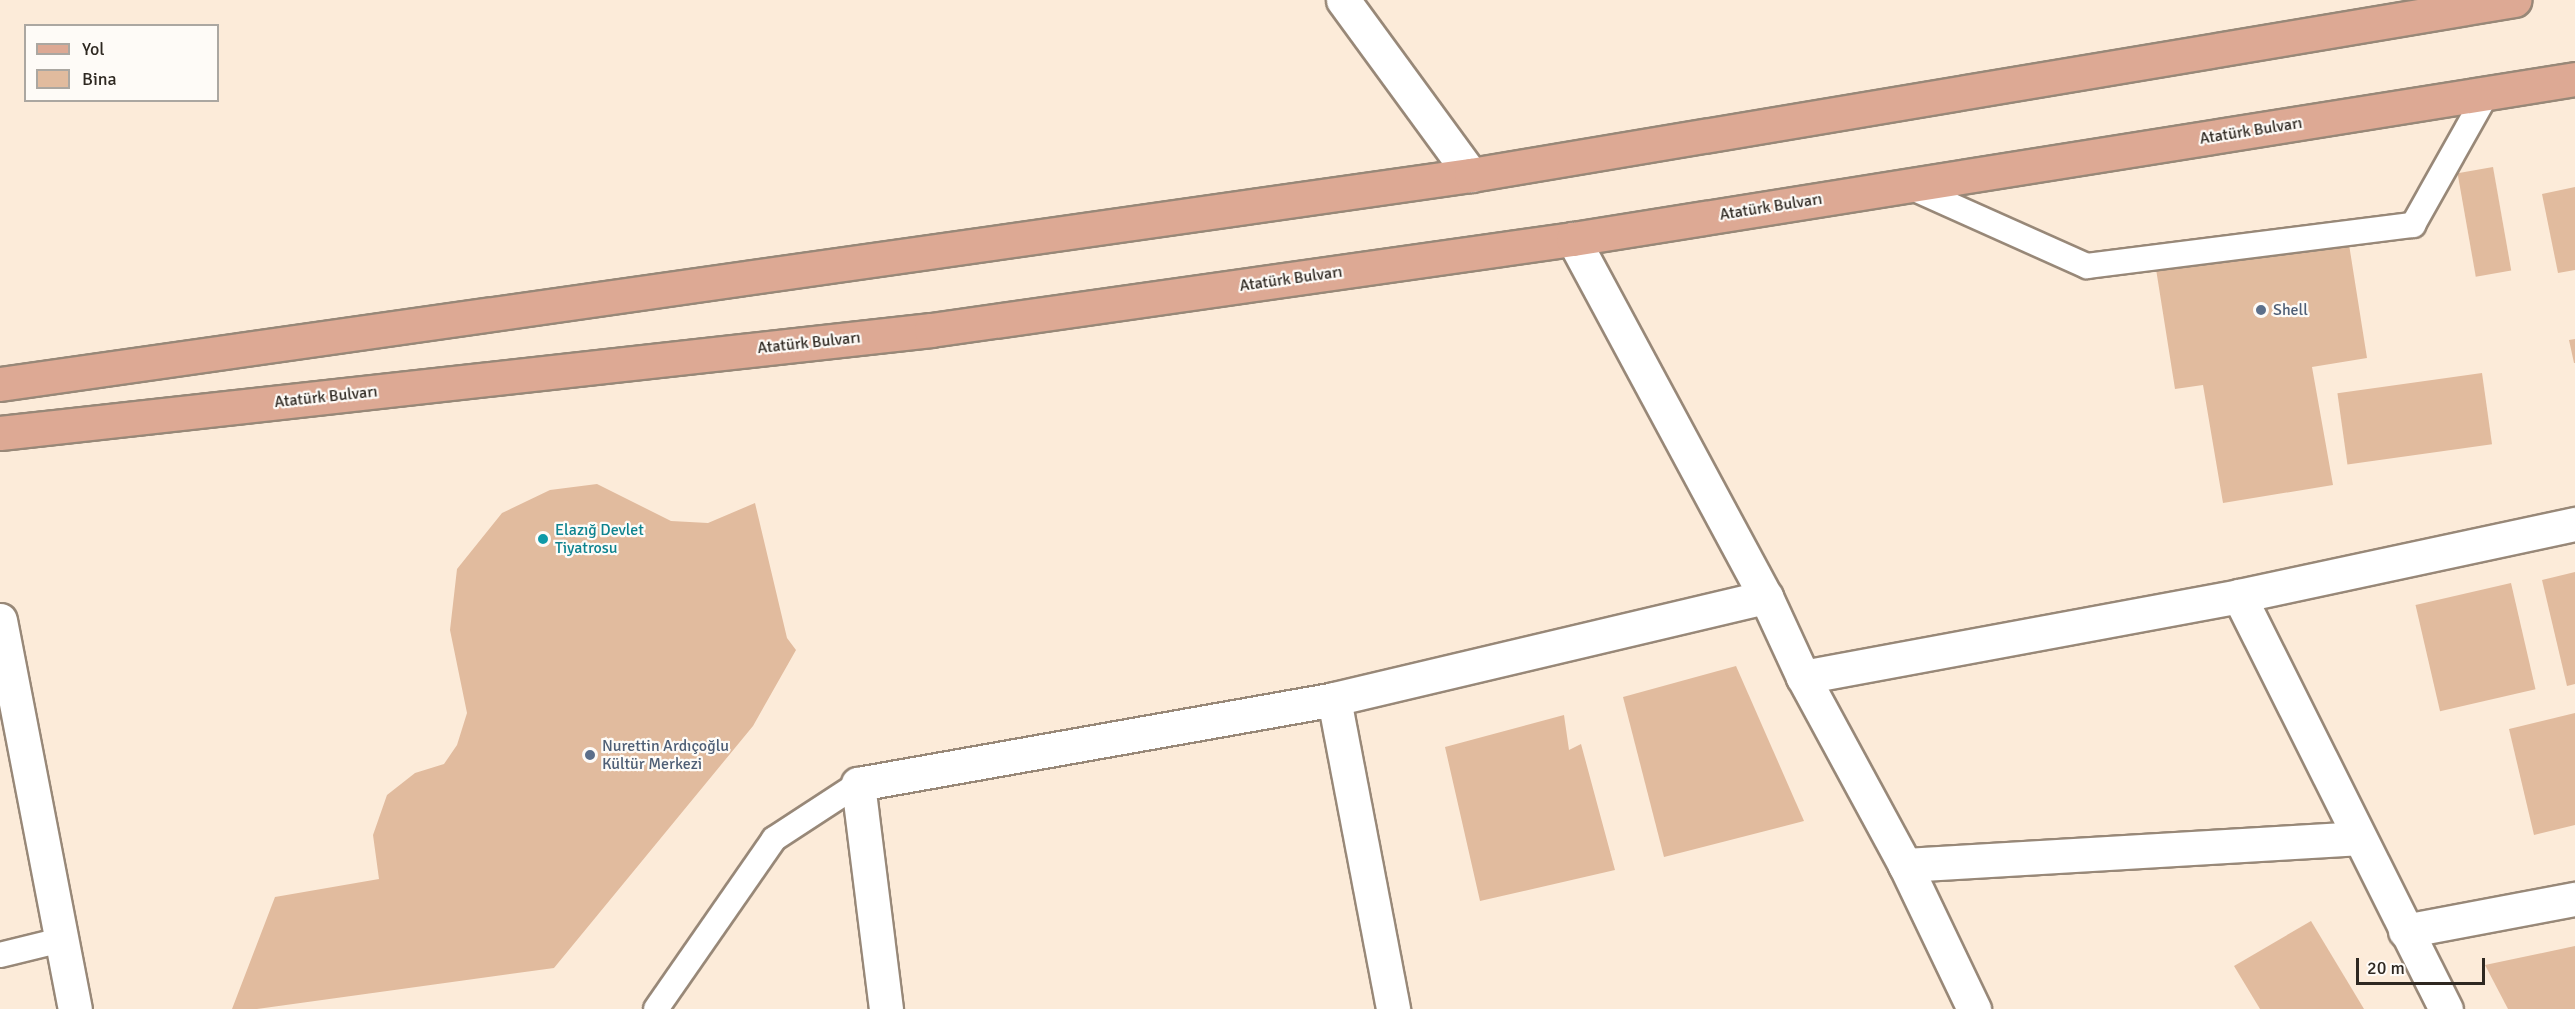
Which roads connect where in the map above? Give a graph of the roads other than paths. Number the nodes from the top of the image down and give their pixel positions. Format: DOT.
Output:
graph roads {
  1 [pos="1343,0"];
  2 [pos="2514,0"];
  3 [pos="2575,79"];
  4 [pos="2487,93"];
  5 [pos="1471,175"];
  6 [pos="1908,186"];
  7 [pos="1573,239"];
  8 [pos="0,384"];
  9 [pos="0,433"];
  10 [pos="2575,524"];
  11 [pos="2239,596"];
  12 [pos="1766,597"];
  13 [pos="0,620"];
  14 [pos="1803,677"];
  15 [pos="1334,699"];
  16 [pos="858,784"];
  17 [pos="2357,838"];
  18 [pos="1905,865"];
  19 [pos="2575,899"];
  20 [pos="2405,931"];
  21 [pos="61,940"];
  22 [pos="0,955"];
  23 [pos="75,1009"];
  24 [pos="656,1009"];
  25 [pos="886,1009"];
  26 [pos="1393,1009"];
  27 [pos="1974,1009"];
  28 [pos="2446,1009"];
  1 -- 5 [label="street"];
  2 -- 5 [label="main road"];
  3 -- 4 [label="main road, Atatürk Bulvarı"];
  4 -- 6 [label="main road, Atatürk Bulvarı"];
  4 -- 6 [label="lane"];
  5 -- 8 [label="main road"];
  6 -- 7 [label="main road, Atatürk Bulvarı"];
  7 -- 9 [label="main road, Atatürk Bulvarı"];
  7 -- 12 [label="street"];
  10 -- 11 [label="street"];
  11 -- 14 [label="street"];
  11 -- 17 [label="street"];
  12 -- 14 [label="street"];
  12 -- 15 [label="street"];
  13 -- 21 [label="street"];
  14 -- 18 [label="street"];
  15 -- 16 [label="street"];
  15 -- 26 [label="street"];
  16 -- 24 [label="lane"];
  16 -- 25 [label="street"];
  17 -- 18 [label="street"];
  17 -- 20 [label="street"];
  18 -- 27 [label="street"];
  19 -- 20 [label="street"];
  20 -- 28 [label="street"];
  21 -- 22 [label="lane"];
  21 -- 23 [label="street"];
}
